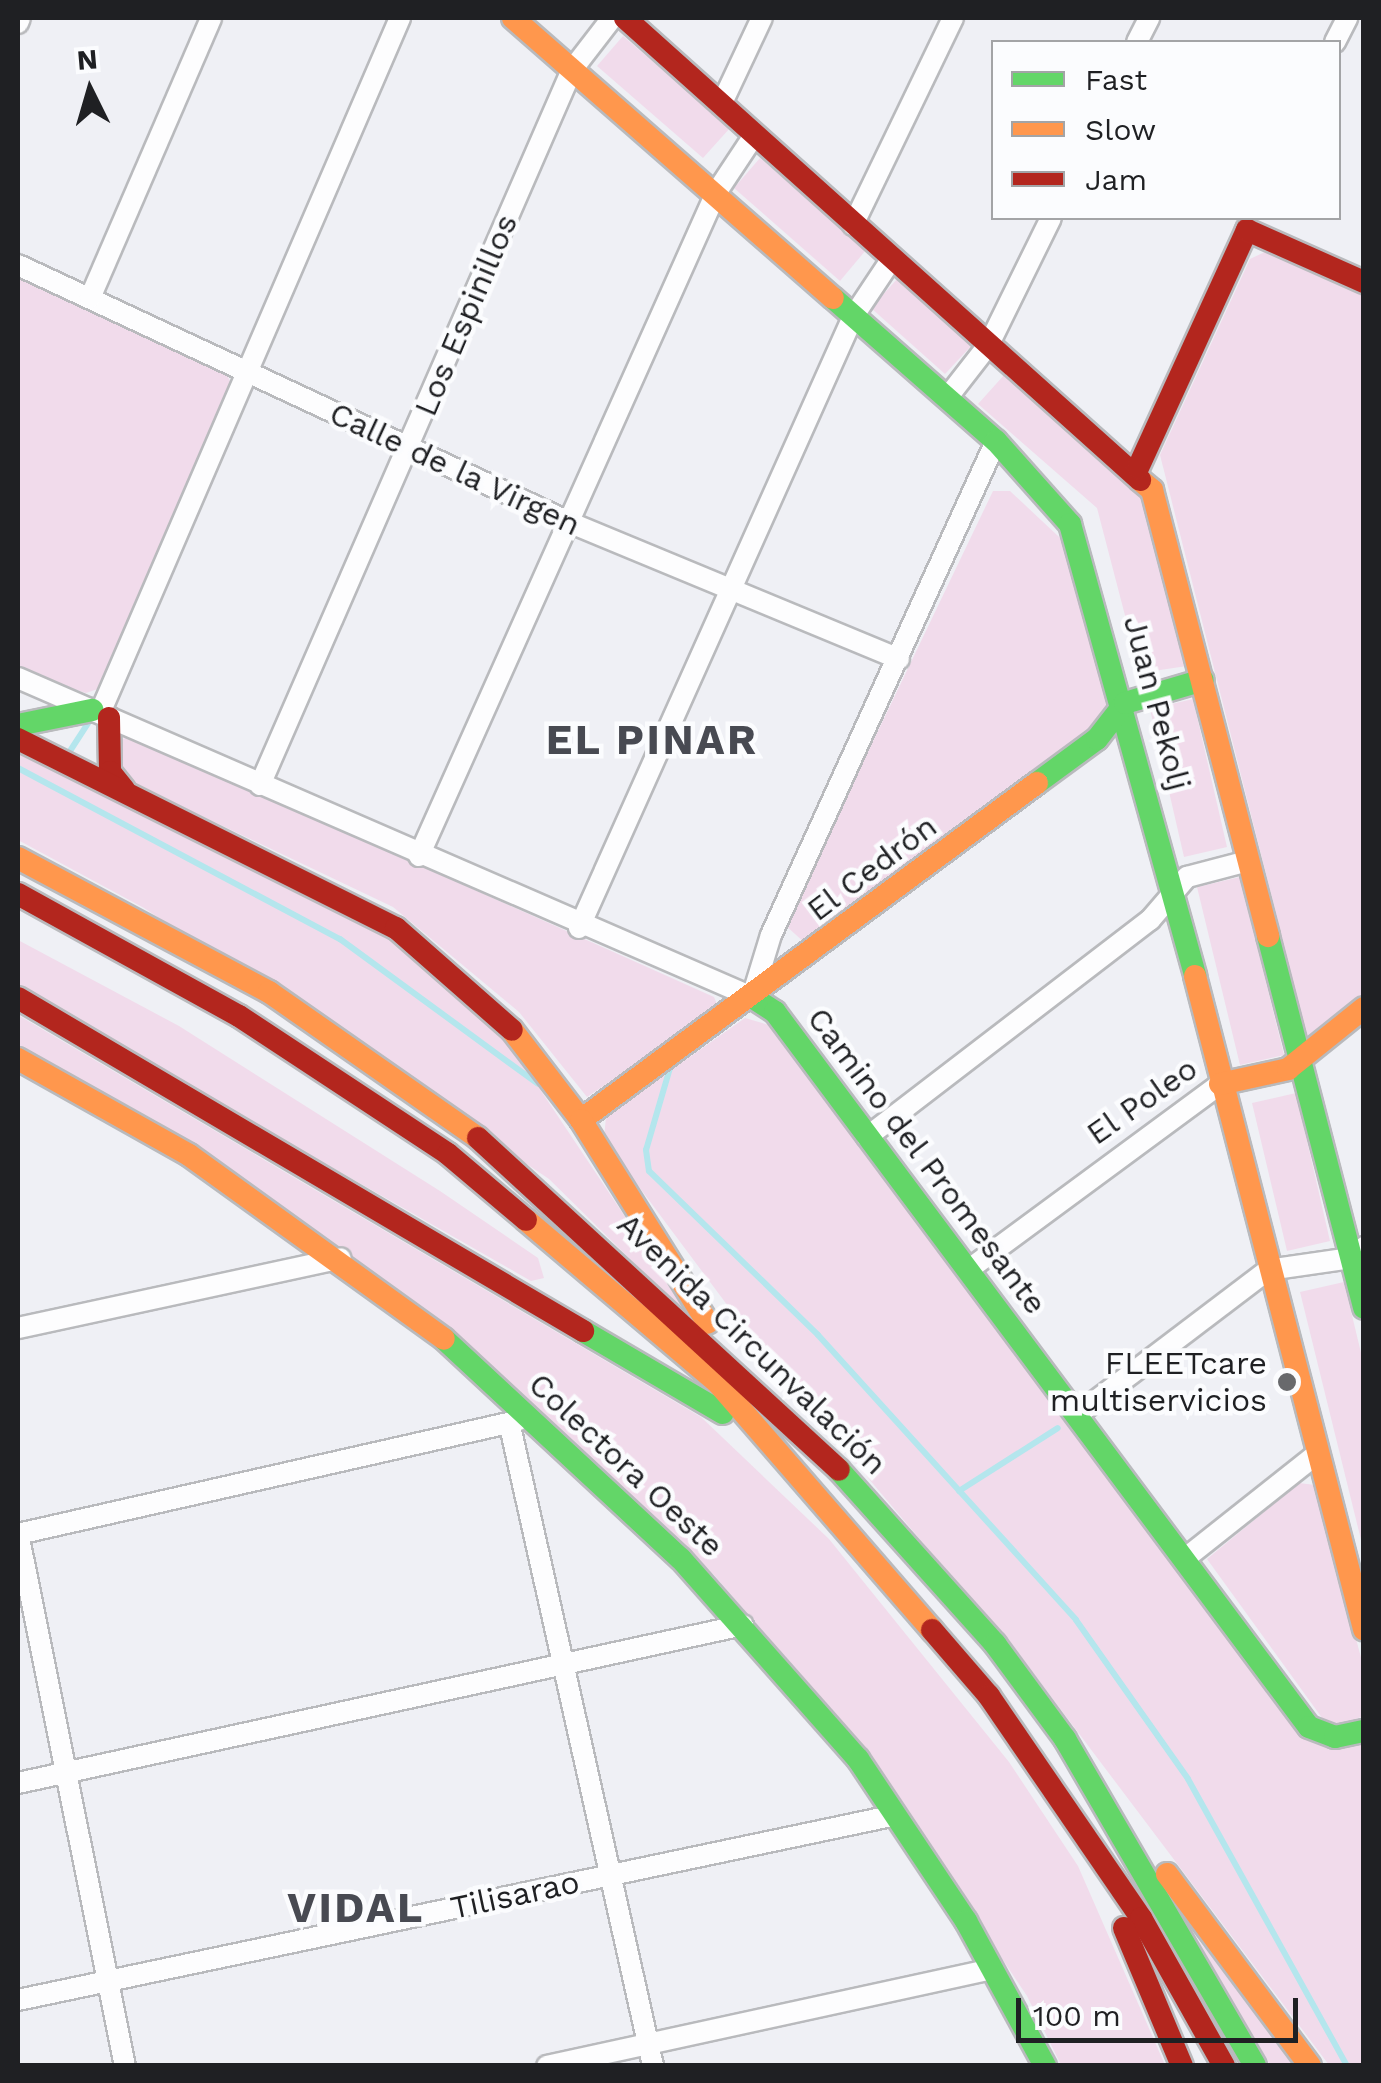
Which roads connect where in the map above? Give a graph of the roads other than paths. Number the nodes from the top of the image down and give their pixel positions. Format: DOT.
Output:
graph roads {
  1 [pos="211,18"];
  2 [pos="400,18"];
  3 [pos="514,18"];
  4 [pos="612,18"];
  5 [pos="624,18"];
  6 [pos="762,18"];
  7 [pos="953,18"];
  8 [pos="1150,18"];
  9 [pos="1138,40"];
  10 [pos="572,70"];
  11 [pos="722,104"];
  12 [pos="753,137"];
  13 [pos="716,193"];
  14 [pos="1050,220"];
  15 [pos="1250,224"];
  16 [pos="853,226"];
  17 [pos="892,260"];
  18 [pos="18,266"];
  19 [pos="1364,282"];
  20 [pos="90,298"];
  21 [pos="853,317"];
  22 [pos="989,344"];
  23 [pos="247,372"];
  24 [pos="947,398"];
  25 [pos="996,441"];
  26 [pos="408,449"];
  27 [pos="1138,468"];
  28 [pos="571,523"];
  29 [pos="730,594"];
  30 [pos="899,659"];
  31 [pos="18,678"];
  32 [pos="1203,680"];
  33 [pos="1125,703"];
  34 [pos="101,714"];
  35 [pos="18,725"];
  36 [pos="18,739"];
  37 [pos="260,785"];
  38 [pos="129,793"];
  39 [pos="419,856"];
  40 [pos="18,858"];
  41 [pos="1248,861"];
  42 [pos="1171,892"];
  43 [pos="18,894"];
  44 [pos="579,928"];
  45 [pos="18,998"];
  46 [pos="752,998"];
  47 [pos="1364,1008"];
  48 [pos="18,1059"];
  49 [pos="1300,1062"];
  50 [pos="1220,1084"];
  51 [pos="581,1120"];
  52 [pos="867,1137"];
  53 [pos="1357,1252"];
  54 [pos="340,1258"];
  55 [pos="968,1270"];
  56 [pos="1268,1270"];
  57 [pos="1364,1308"];
  58 [pos="18,1328"];
  59 [pos="1077,1415"];
  60 [pos="518,1420"];
  61 [pos="818,1448"];
  62 [pos="1317,1454"];
  63 [pos="785,1457"];
  64 [pos="18,1533"];
  65 [pos="1187,1557"];
  66 [pos="743,1624"];
  67 [pos="1364,1629"];
  68 [pos="561,1664"];
  69 [pos="1364,1731"];
  70 [pos="63,1774"];
  71 [pos="18,1783"];
  72 [pos="1099,1789"];
  73 [pos="1071,1814"];
  74 [pos="896,1815"];
  75 [pos="612,1874"];
  76 [pos="992,1970"];
  77 [pos="108,1981"];
  78 [pos="18,2000"];
  79 [pos="648,2044"];
  80 [pos="125,2066"];
  81 [pos="547,2066"];
  82 [pos="653,2066"];
  83 [pos="1045,2066"];
  84 [pos="1182,2066"];
  85 [pos="1224,2066"];
  86 [pos="1255,2066"];
  87 [pos="1310,2066"];
  1 -- 20 [label="street"];
  2 -- 23 [label="street"];
  3 -- 10 [label="main road, Juan Pekolj"];
  4 -- 10 [label="street, Los Espinillos"];
  5 -- 11 [label="main road, Juan Pekolj"];
  6 -- 11 [label="street"];
  7 -- 16 [label="street"];
  8 -- 9 [label="street"];
  10 -- 13 [label="main road, Juan Pekolj"];
  10 -- 26 [label="street, Los Espinillos"];
  11 -- 12 [label="main road, Juan Pekolj"];
  12 -- 13 [label="street"];
  12 -- 16 [label="main road, Juan Pekolj"];
  13 -- 21 [label="main road, Juan Pekolj"];
  13 -- 28 [label="street"];
  14 -- 22 [label="street"];
  15 -- 19 [label="main road"];
  15 -- 27 [label="main road"];
  16 -- 17 [label="main road, Juan Pekolj"];
  17 -- 21 [label="street"];
  17 -- 22 [label="main road, Juan Pekolj"];
  18 -- 20 [label="street, Calle de la Virgen"];
  20 -- 23 [label="street, Calle de la Virgen"];
  21 -- 24 [label="main road, Juan Pekolj"];
  21 -- 29 [label="street"];
  22 -- 24 [label="street"];
  22 -- 27 [label="main road, Juan Pekolj"];
  23 -- 26 [label="street, Calle de la Virgen"];
  23 -- 34 [label="street"];
  24 -- 25 [label="main road, Juan Pekolj"];
  25 -- 30 [label="street"];
  25 -- 33 [label="main road, Juan Pekolj"];
  26 -- 28 [label="street, Calle de la Virgen"];
  26 -- 37 [label="street, Los Espinillos"];
  27 -- 32 [label="main road, Juan Pekolj"];
  28 -- 29 [label="street, Calle de la Virgen"];
  28 -- 39 [label="street"];
  29 -- 30 [label="street, Calle de la Virgen"];
  29 -- 44 [label="street"];
  30 -- 46 [label="street"];
  31 -- 34 [label="street, Camino del Promesante"];
  32 -- 33 [label="main road"];
  32 -- 41 [label="main road, Juan Pekolj"];
  33 -- 42 [label="main road, Juan Pekolj"];
  33 -- 46 [label="main road, El Cedrón"];
  34 -- 35 [label="main road"];
  34 -- 37 [label="street, Camino del Promesante"];
  34 -- 38 [label="main road"];
  36 -- 38 [label="main road"];
  37 -- 39 [label="street, Camino del Promesante"];
  38 -- 51 [label="main road"];
  39 -- 44 [label="street, Camino del Promesante"];
  40 -- 61 [label="main road, Avenida Circunvalación"];
  41 -- 42 [label="street"];
  41 -- 49 [label="main road, Juan Pekolj"];
  42 -- 50 [label="main road, Juan Pekolj"];
  42 -- 52 [label="street"];
  43 -- 63 [label="main road, Avenida Circunvalación"];
  44 -- 46 [label="street, Camino del Promesante"];
  45 -- 63 [label="main road"];
  46 -- 51 [label="main road, El Cedrón"];
  46 -- 52 [label="main road, Camino del Promesante"];
  47 -- 49 [label="main road, El Poleo"];
  48 -- 54 [label="main road, Colectora Oeste"];
  49 -- 50 [label="main road, El Poleo"];
  49 -- 53 [label="main road, Juan Pekolj"];
  50 -- 55 [label="street, El Poleo"];
  50 -- 56 [label="main road, Juan Pekolj"];
  51 -- 61 [label="main road"];
  52 -- 55 [label="main road, Camino del Promesante"];
  53 -- 56 [label="street"];
  53 -- 57 [label="main road, Juan Pekolj"];
  54 -- 58 [label="street"];
  54 -- 60 [label="main road, Colectora Oeste"];
  55 -- 59 [label="main road, Camino del Promesante"];
  56 -- 59 [label="street"];
  56 -- 62 [label="main road, Juan Pekolj"];
  59 -- 65 [label="main road, Camino del Promesante"];
  60 -- 64 [label="street"];
  60 -- 66 [label="main road, Colectora Oeste"];
  60 -- 68 [label="street"];
  61 -- 72 [label="main road, Avenida Circunvalación"];
  62 -- 65 [label="street"];
  62 -- 67 [label="main road, Juan Pekolj"];
  63 -- 73 [label="main road, Avenida Circunvalación"];
  64 -- 70 [label="street"];
  65 -- 69 [label="main road, Camino del Promesante"];
  66 -- 68 [label="street"];
  66 -- 74 [label="main road, Colectora Oeste"];
  68 -- 70 [label="street"];
  68 -- 75 [label="street"];
  70 -- 71 [label="street"];
  70 -- 77 [label="street"];
  72 -- 86 [label="main road, Avenida Circunvalación"];
  72 -- 87 [label="main road"];
  73 -- 84 [label="main road"];
  73 -- 85 [label="main road, Avenida Circunvalación"];
  74 -- 75 [label="street, Tilisarao"];
  74 -- 76 [label="main road, Colectora Oeste"];
  75 -- 77 [label="street, Tilisarao"];
  75 -- 79 [label="street"];
  76 -- 79 [label="street"];
  76 -- 83 [label="main road, Colectora Oeste"];
  77 -- 78 [label="street, Tilisarao"];
  77 -- 80 [label="street"];
  79 -- 81 [label="street"];
  79 -- 82 [label="street"];
}
